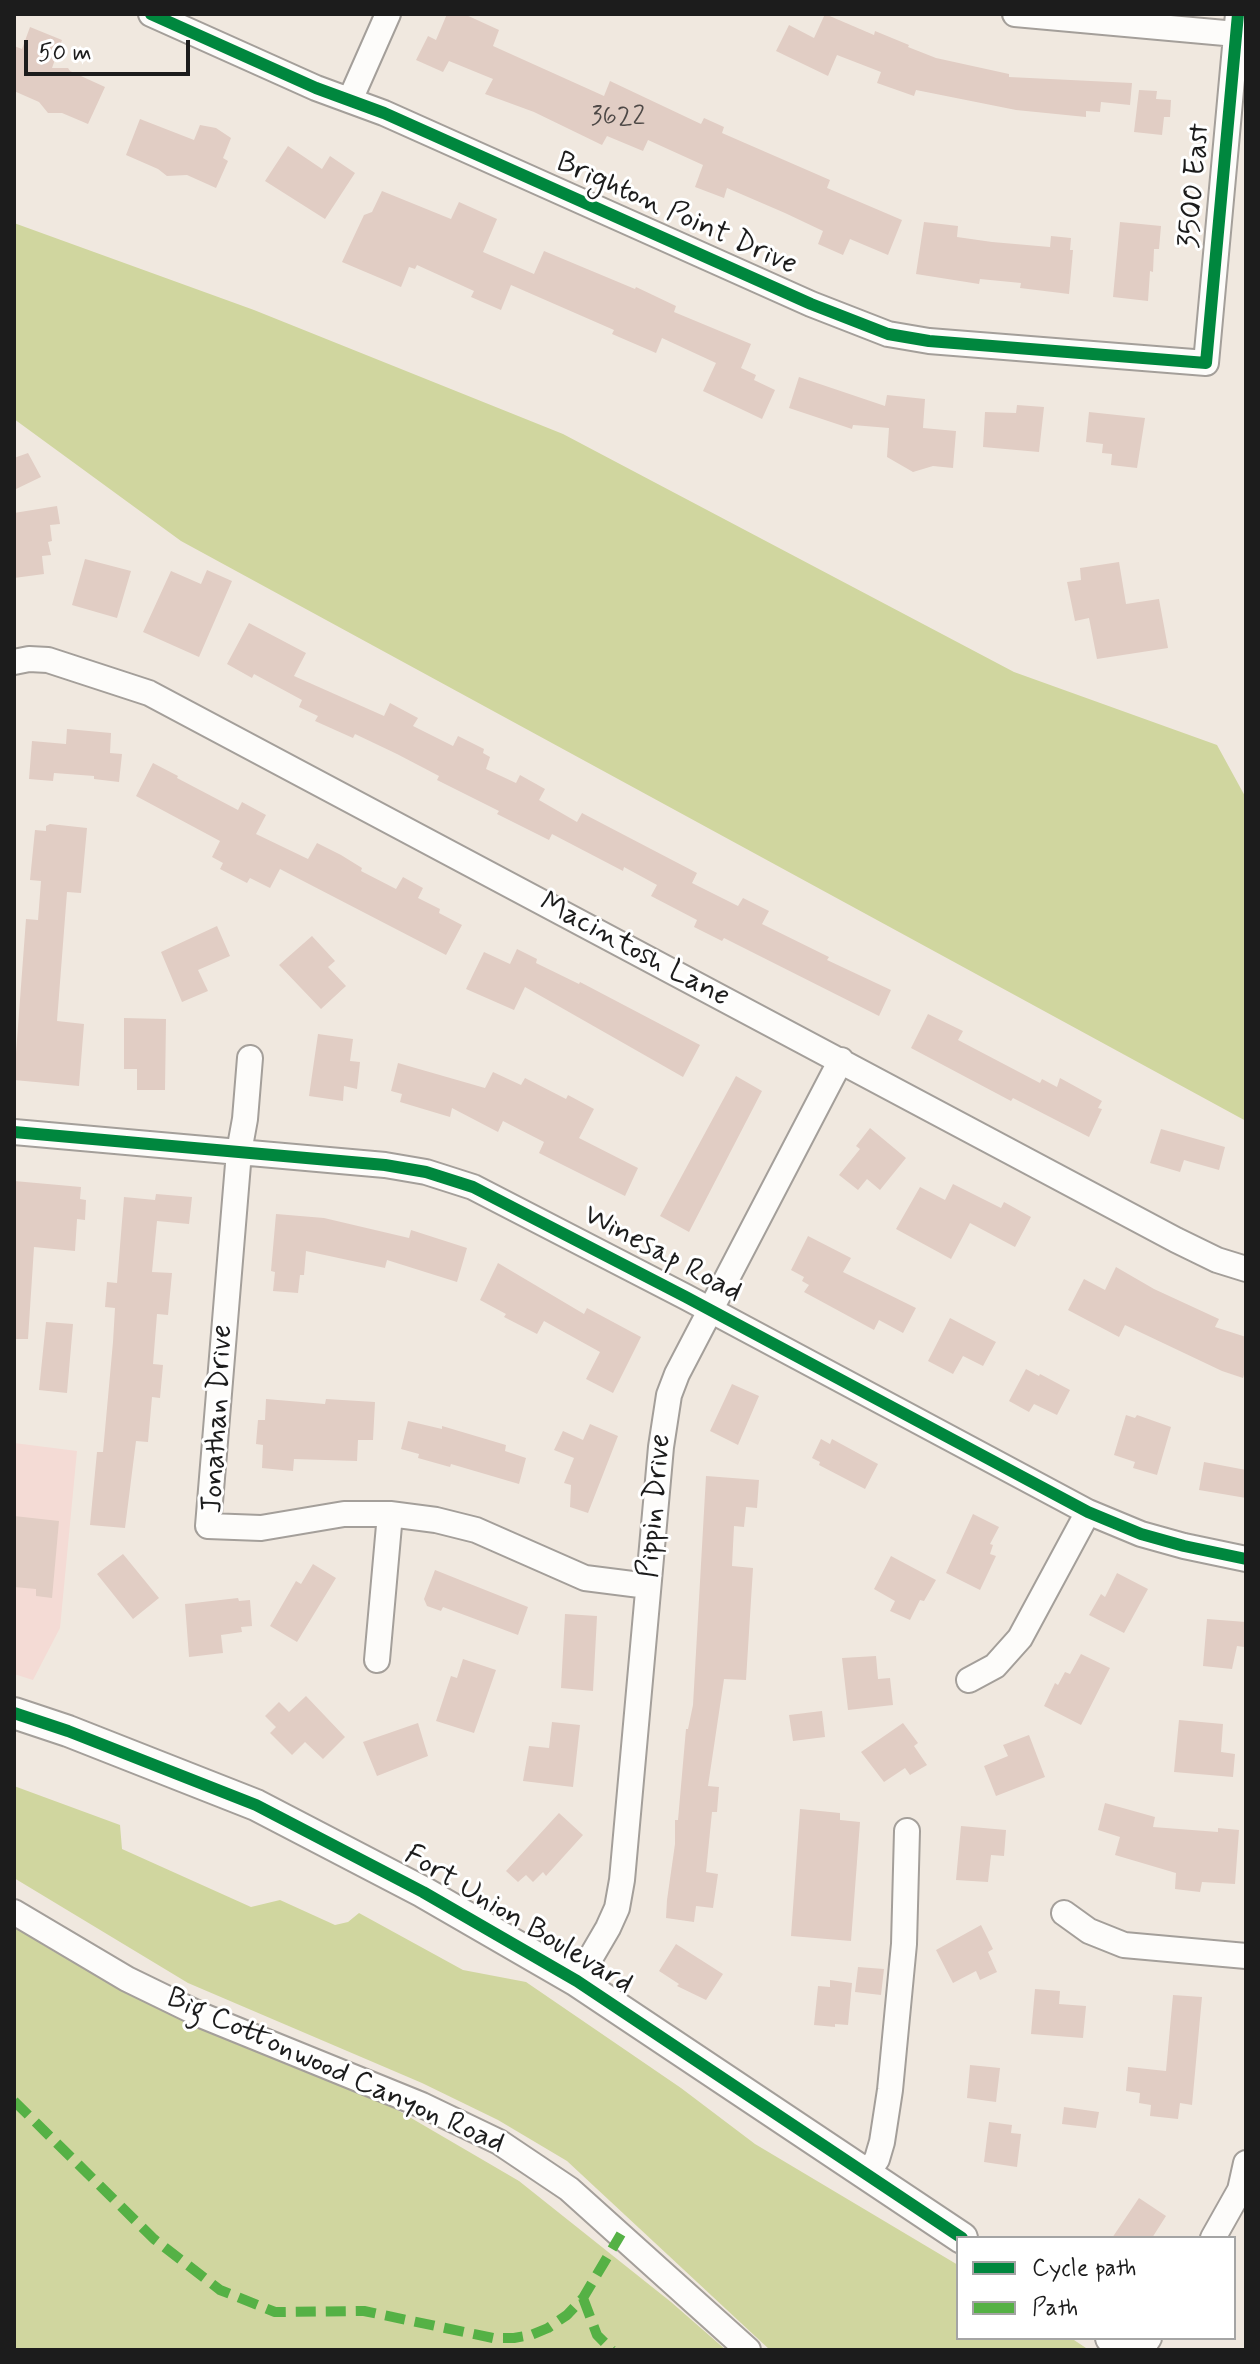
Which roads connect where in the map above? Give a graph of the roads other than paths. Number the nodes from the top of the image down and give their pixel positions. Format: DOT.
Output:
graph roads {
  1 [pos="151,14"];
  2 [pos="388,14"];
  3 [pos="1015,14"];
  4 [pos="1237,24"];
  5 [pos="350,100"];
  6 [pos="1234,176"];
  7 [pos="1206,363"];
  8 [pos="14,662"];
  9 [pos="250,1058"];
  10 [pos="841,1060"];
  11 [pos="14,1132"];
  12 [pos="239,1152"];
  13 [pos="1246,1269"];
  14 [pos="711,1311"];
  15 [pos="1088,1512"];
  16 [pos="390,1514"];
  17 [pos="1246,1559"];
  18 [pos="648,1586"];
  19 [pos="377,1660"];
  20 [pos="969,1680"];
  21 [pos="14,1713"];
  22 [pos="907,1831"];
  23 [pos="14,1912"];
  24 [pos="1064,1913"];
  25 [pos="1246,1956"];
  26 [pos="577,1981"];
  27 [pos="1246,2163"];
  28 [pos="867,2174"];
  29 [pos="959,2236"];
  30 [pos="1214,2236"];
  31 [pos="748,2350"];
  1 -- 5 [label="street, Brighton Point Drive"];
  2 -- 5 [label="street"];
  3 -- 4 [label="street"];
  4 -- 6 [label="street, 3500 East"];
  5 -- 7 [label="street, Brighton Point Drive"];
  6 -- 7 [label="street, 3500 East"];
  8 -- 10 [label="street, Macintosh Lane"];
  9 -- 12 [label="street"];
  10 -- 13 [label="street, Macintosh Lane"];
  10 -- 14 [label="street, Pippin Drive"];
  11 -- 12 [label="street, Winesap Road"];
  12 -- 14 [label="street, Winesap Road"];
  12 -- 16 [label="street, Jonathan Drive"];
  14 -- 15 [label="street, Winesap Road"];
  14 -- 18 [label="street, Pippin Drive"];
  15 -- 17 [label="street, Winesap Road"];
  15 -- 20 [label="street"];
  16 -- 18 [label="street, Jonathan Drive"];
  16 -- 19 [label="street"];
  18 -- 26 [label="street, Pippin Drive"];
  21 -- 26 [label="main road, Fort Union Boulevard"];
  22 -- 28 [label="street"];
  23 -- 31 [label="street, Big Cottonwood Canyon Road"];
  24 -- 25 [label="street"];
  26 -- 28 [label="main road, Fort Union Boulevard"];
  27 -- 30 [label="street"];
  28 -- 29 [label="main road, Fort Union Boulevard"];
}
